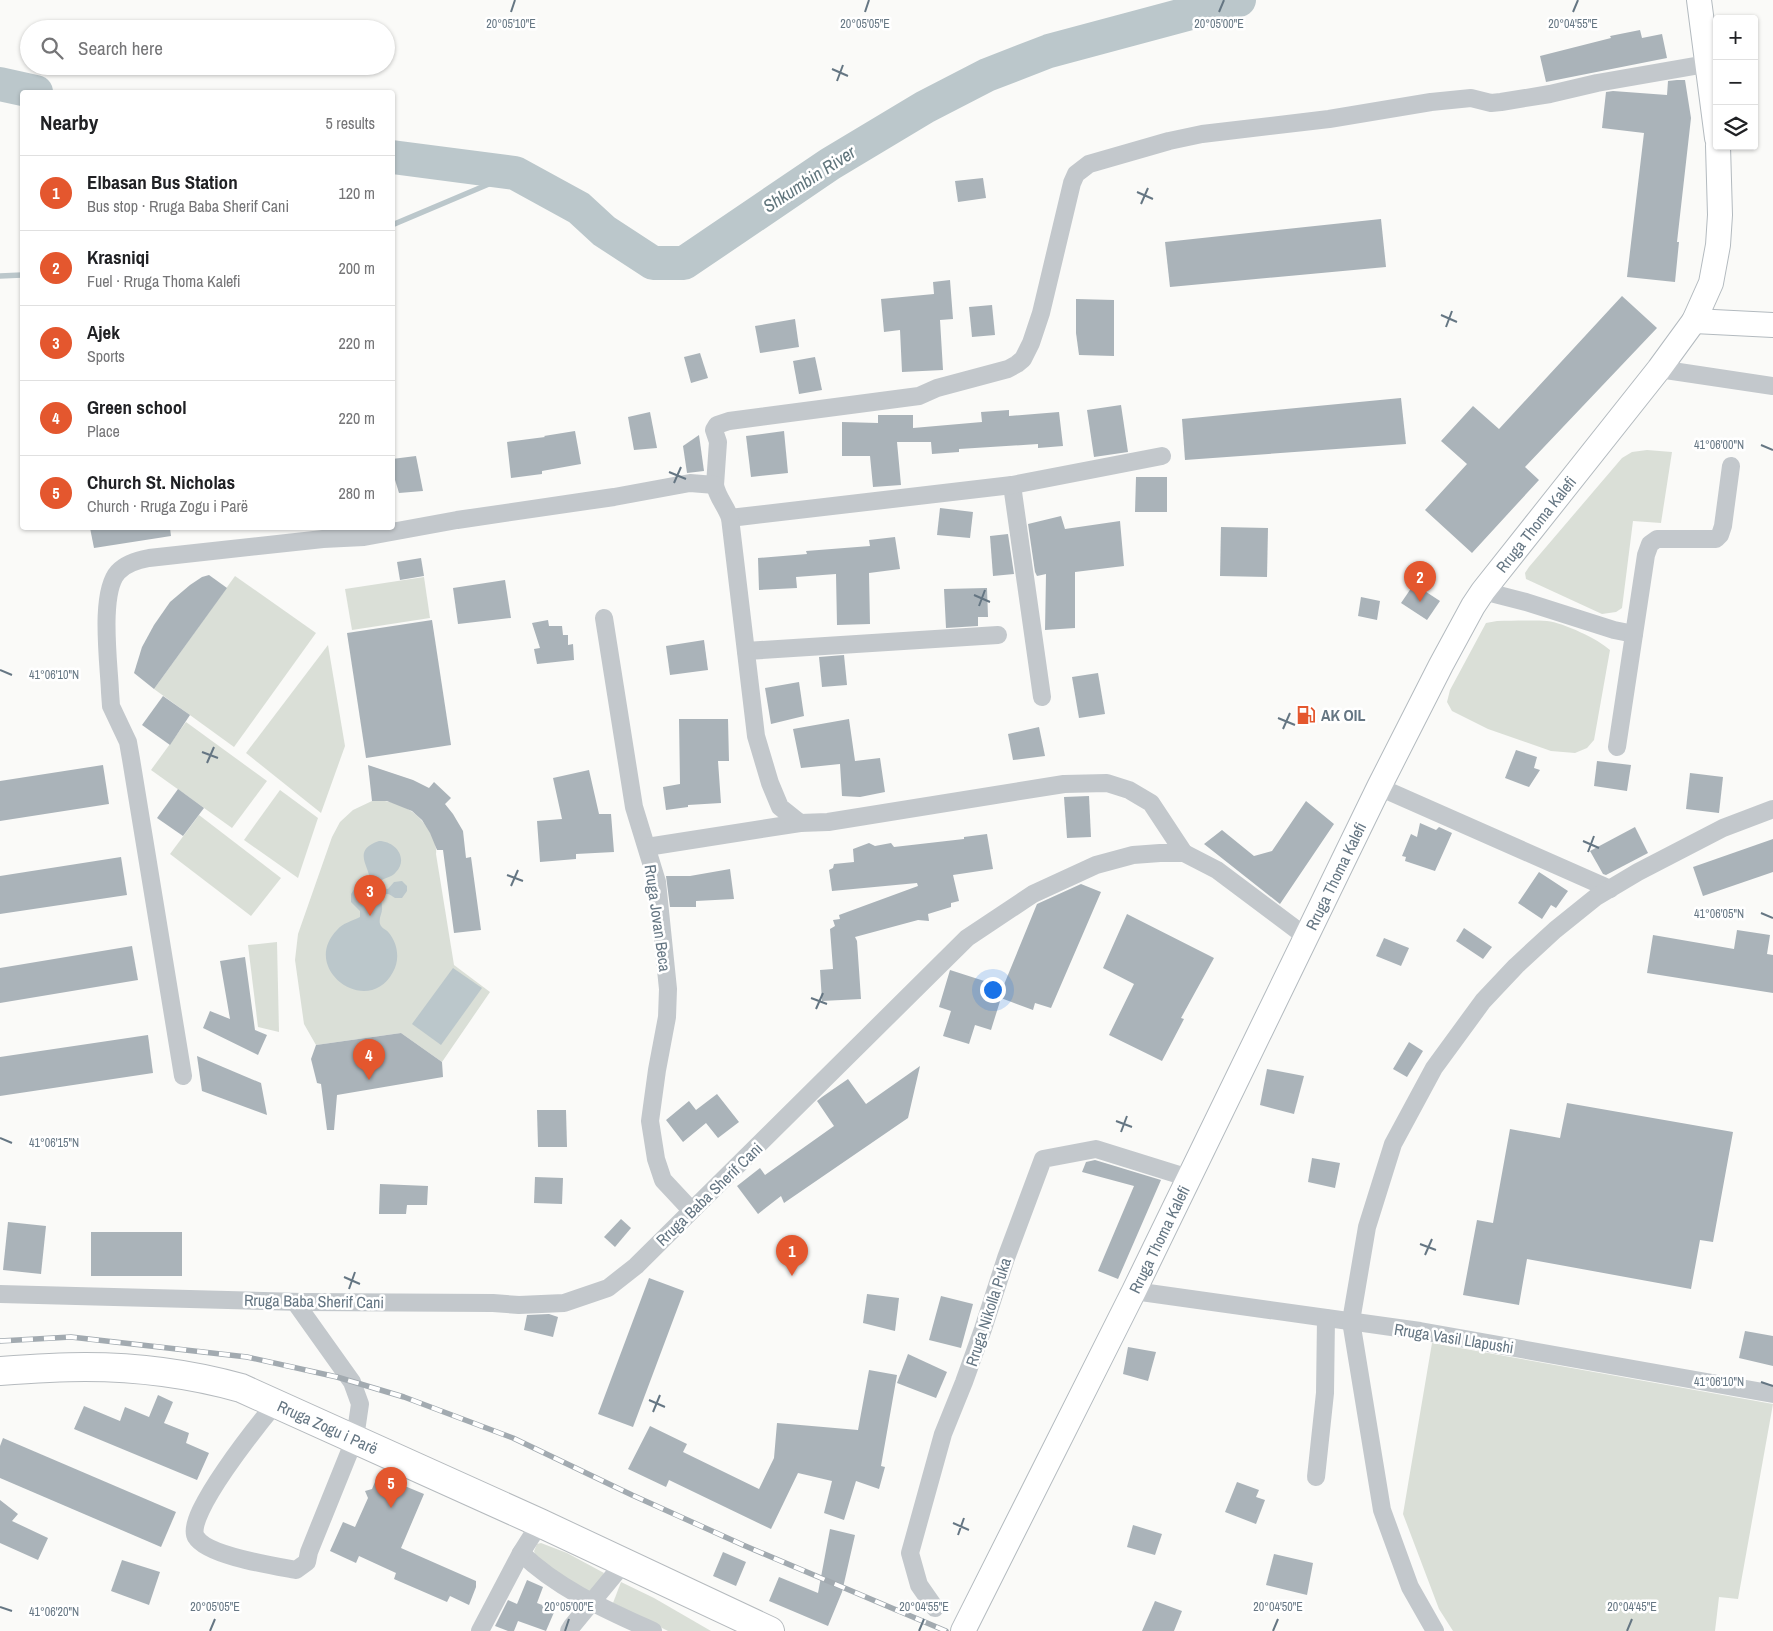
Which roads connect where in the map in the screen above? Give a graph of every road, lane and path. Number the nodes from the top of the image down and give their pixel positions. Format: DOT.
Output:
graph roads {
  1 [pos="1698,0"];
  2 [pos="1706,64"];
  3 [pos="1713,111"];
  4 [pos="1718,150"];
  5 [pos="1694,321"];
  6 [pos="1773,325"];
  7 [pos="1659,368"];
  8 [pos="1773,386"];
  9 [pos="1162,456"];
  10 [pos="1731,466"];
  11 [pos="714,485"];
  12 [pos="1012,485"];
  13 [pos="730,518"];
  14 [pos="1483,592"];
  15 [pos="604,618"];
  16 [pos="1634,634"];
  17 [pos="998,635"];
  18 [pos="746,651"];
  19 [pos="1042,697"];
  20 [pos="1618,746"];
  21 [pos="1379,787"];
  22 [pos="1773,809"];
  23 [pos="800,824"];
  24 [pos="647,847"];
  25 [pos="1184,853"];
  26 [pos="1610,889"];
  27 [pos="1306,936"];
  28 [pos="183,1076"];
  29 [pos="1189,1178"];
  30 [pos="691,1210"];
  31 [pos="1134,1290"];
  32 [pos="0,1294"];
  33 [pos="295,1302"];
  34 [pos="1326,1318"];
  35 [pos="1351,1321"];
  36 [pos="0,1371"];
  37 [pos="1773,1394"];
  38 [pos="276,1403"];
  39 [pos="355,1438"];
  40 [pos="1316,1477"];
  41 [pos="540,1522"];
  42 [pos="521,1553"];
  43 [pos="624,1562"];
  44 [pos="592,1602"];
  45 [pos="935,1608"];
  46 [pos="756,1628"];
  47 [pos="480,1631"];
  48 [pos="570,1631"];
  49 [pos="653,1631"];
  50 [pos="963,1631"];
  51 [pos="1435,1631"];
  1 -- 2 [label="main road"];
  2 -- 3 [label="main road"];
  2 -- 11 [label="street"];
  4 -- 5 [label="main road, Rruga Thoma Kalefi"];
  5 -- 6 [label="main road"];
  5 -- 7 [label="main road, Rruga Thoma Kalefi"];
  7 -- 8 [label="street"];
  7 -- 14 [label="main road, Rruga Thoma Kalefi"];
  9 -- 12 [label="street"];
  10 -- 16 [label="street"];
  11 -- 13 [label="street"];
  11 -- 28 [label="street"];
  12 -- 13 [label="street"];
  12 -- 19 [label="street"];
  13 -- 18 [label="street"];
  14 -- 16 [label="street"];
  14 -- 21 [label="main road, Rruga Thoma Kalefi"];
  15 -- 24 [label="street, Rruga Jovan Beca"];
  16 -- 20 [label="street"];
  17 -- 18 [label="street"];
  18 -- 23 [label="street"];
  21 -- 26 [label="street"];
  21 -- 27 [label="main road, Rruga Thoma Kalefi"];
  22 -- 26 [label="street"];
  23 -- 24 [label="street"];
  23 -- 25 [label="street"];
  24 -- 30 [label="street, Rruga Jovan Beca"];
  25 -- 27 [label="street, Rruga Baba Sherif Cani"];
  25 -- 30 [label="street, Rruga Baba Sherif Cani"];
  26 -- 35 [label="street"];
  27 -- 29 [label="main road, Rruga Thoma Kalefi"];
  29 -- 31 [label="main road, Rruga Thoma Kalefi"];
  29 -- 45 [label="street, Rruga Nikolla Puka"];
  30 -- 33 [label="street, Rruga Baba Sherif Cani"];
  31 -- 34 [label="street, Rruga Vasil Llapushi"];
  31 -- 50 [label="main road, Rruga Thoma Kalefi"];
  32 -- 33 [label="street, Rruga Baba Sherif Cani"];
  33 -- 39 [label="street"];
  34 -- 35 [label="street, Rruga Vasil Llapushi"];
  34 -- 40 [label="street"];
  35 -- 37 [label="street, Rruga Vasil Llapushi"];
  35 -- 51 [label="street"];
  36 -- 38 [label="main road, Rruga Zogu i Parë"];
  38 -- 39 [label="main road, Rruga Zogu i Parë"];
  38 -- 39 [label="street"];
  39 -- 41 [label="main road, Rruga Zogu i Parë"];
  41 -- 42 [label="street"];
  41 -- 43 [label="main road, Rruga Zogu i Parë"];
  42 -- 44 [label="street"];
  42 -- 47 [label="street"];
  43 -- 44 [label="street"];
  43 -- 46 [label="main road, Rruga Zogu i Parë"];
  44 -- 48 [label="street"];
  44 -- 49 [label="street"];
}
